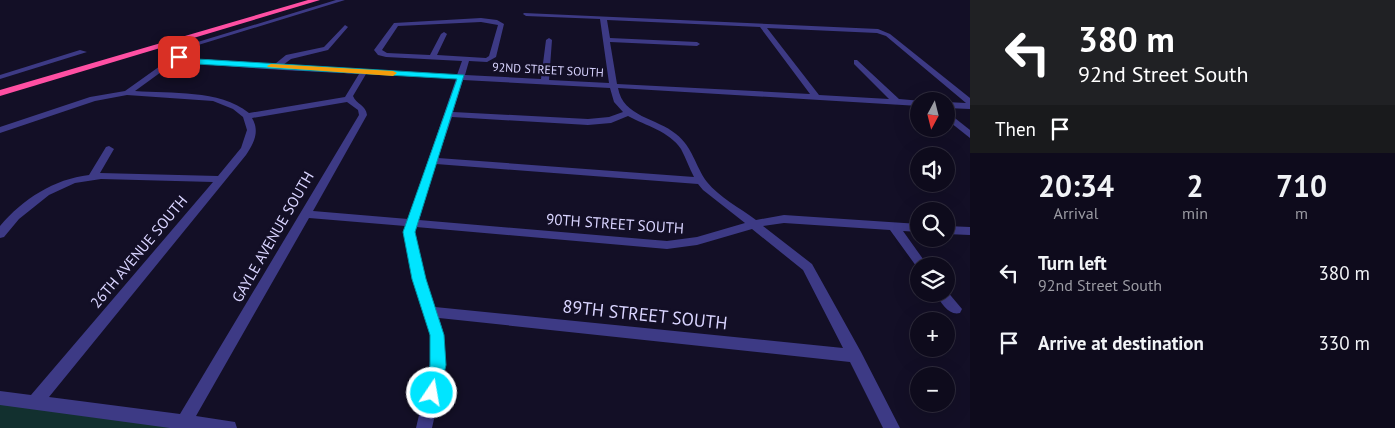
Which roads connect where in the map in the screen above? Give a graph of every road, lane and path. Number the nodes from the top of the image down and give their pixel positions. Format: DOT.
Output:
graph roads {
  1 [pos="298,0"];
  2 [pos="316,0"];
  3 [pos="342,0"];
  4 [pos="526,14"];
  5 [pos="604,17"];
  6 [pos="762,25"];
  7 [pos="345,27"];
  8 [pos="444,34"];
  9 [pos="549,40"];
  10 [pos="607,40"];
  11 [pos="697,44"];
  12 [pos="84,52"];
  13 [pos="179,55"];
  14 [pos="433,58"];
  15 [pos="466,60"];
  16 [pos="857,62"];
  17 [pos="277,66"];
  18 [pos="364,72"];
  19 [pos="0,77"];
  20 [pos="462,77"];
  21 [pos="545,82"];
  22 [pos="0,84"];
  23 [pos="614,86"];
  24 [pos="0,93"];
  25 [pos="126,93"];
  26 [pos="817,98"];
  27 [pos="350,99"];
  28 [pos="897,102"];
  29 [pos="970,102"];
  30 [pos="910,103"];
  31 [pos="955,105"];
  32 [pos="970,106"];
  33 [pos="629,112"];
  34 [pos="449,114"];
  35 [pos="247,116"];
  36 [pos="955,122"];
  37 [pos="0,130"];
  38 [pos="970,135"];
  39 [pos="109,149"];
  40 [pos="433,161"];
  41 [pos="94,176"];
  42 [pos="221,179"];
  43 [pos="700,181"];
  44 [pos="305,214"];
  45 [pos="413,223"];
  46 [pos="755,224"];
  47 [pos="893,226"];
  48 [pos="910,227"];
  49 [pos="955,231"];
  50 [pos="970,232"];
  51 [pos="0,234"];
  52 [pos="915,257"];
  53 [pos="949,302"];
  54 [pos="955,309"];
  55 [pos="430,312"];
  56 [pos="856,356"];
  57 [pos="0,398"];
  58 [pos="34,403"];
  59 [pos="184,422"];
  60 [pos="229,428"];
  61 [pos="424,428"];
  62 [pos="892,428"];
  1 -- 22 [label="highway"];
  2 -- 24 [label="highway"];
  3 -- 13 [label="street"];
  4 -- 5 [label="street"];
  5 -- 6 [label="street"];
  5 -- 10 [label="street"];
  6 -- 26 [label="street"];
  6 -- 29 [label="street"];
  7 -- 17 [label="street"];
  8 -- 14 [label="street"];
  9 -- 21 [label="street"];
  10 -- 11 [label="street"];
  10 -- 23 [label="street"];
  12 -- 19 [label="street"];
  13 -- 17 [label="street, 92ND STREET SOUTH"];
  13 -- 25 [label="street"];
  14 -- 15 [label="street"];
  14 -- 15 [label="street"];
  15 -- 20 [label="street"];
  16 -- 28 [label="street"];
  17 -- 18 [label="street, 92ND STREET SOUTH"];
  18 -- 20 [label="street, 92ND STREET SOUTH"];
  18 -- 27 [label="street"];
  20 -- 21 [label="street, 92ND STREET SOUTH"];
  20 -- 34 [label="street"];
  21 -- 23 [label="street, 92ND STREET SOUTH"];
  23 -- 26 [label="street, 92ND STREET SOUTH"];
  23 -- 33 [label="street"];
  25 -- 35 [label="street"];
  25 -- 37 [label="street"];
  26 -- 28 [label="street, 92ND STREET SOUTH"];
  27 -- 35 [label="street"];
  27 -- 44 [label="street, GAYLE AVENUE SOUTH"];
  28 -- 30 [label="street, 92ND STREET SOUTH"];
  31 -- 32 [label="street"];
  33 -- 34 [label="street"];
  33 -- 43 [label="street"];
  34 -- 40 [label="street"];
  35 -- 42 [label="street, 26TH AVENUE SOUTH"];
  36 -- 38 [label="street"];
  39 -- 41 [label="street"];
  40 -- 43 [label="street"];
  40 -- 45 [label="street"];
  41 -- 42 [label="street"];
  41 -- 51 [label="street"];
  42 -- 58 [label="street, 26TH AVENUE SOUTH"];
  43 -- 46 [label="street"];
  44 -- 45 [label="street, 90TH STREET SOUTH"];
  44 -- 59 [label="street, GAYLE AVENUE SOUTH"];
  45 -- 46 [label="street, 90TH STREET SOUTH"];
  45 -- 55 [label="street"];
  46 -- 47 [label="street, 90TH STREET SOUTH"];
  46 -- 56 [label="street"];
  47 -- 48 [label="street, 90TH STREET SOUTH"];
  47 -- 52 [label="street"];
  49 -- 50 [label="street"];
  53 -- 54 [label="street"];
  55 -- 56 [label="street, 89TH STREET SOUTH"];
  55 -- 61 [label="street"];
  56 -- 62 [label="street"];
  57 -- 58 [label="street"];
  58 -- 59 [label="street"];
  59 -- 60 [label="street"];
}
